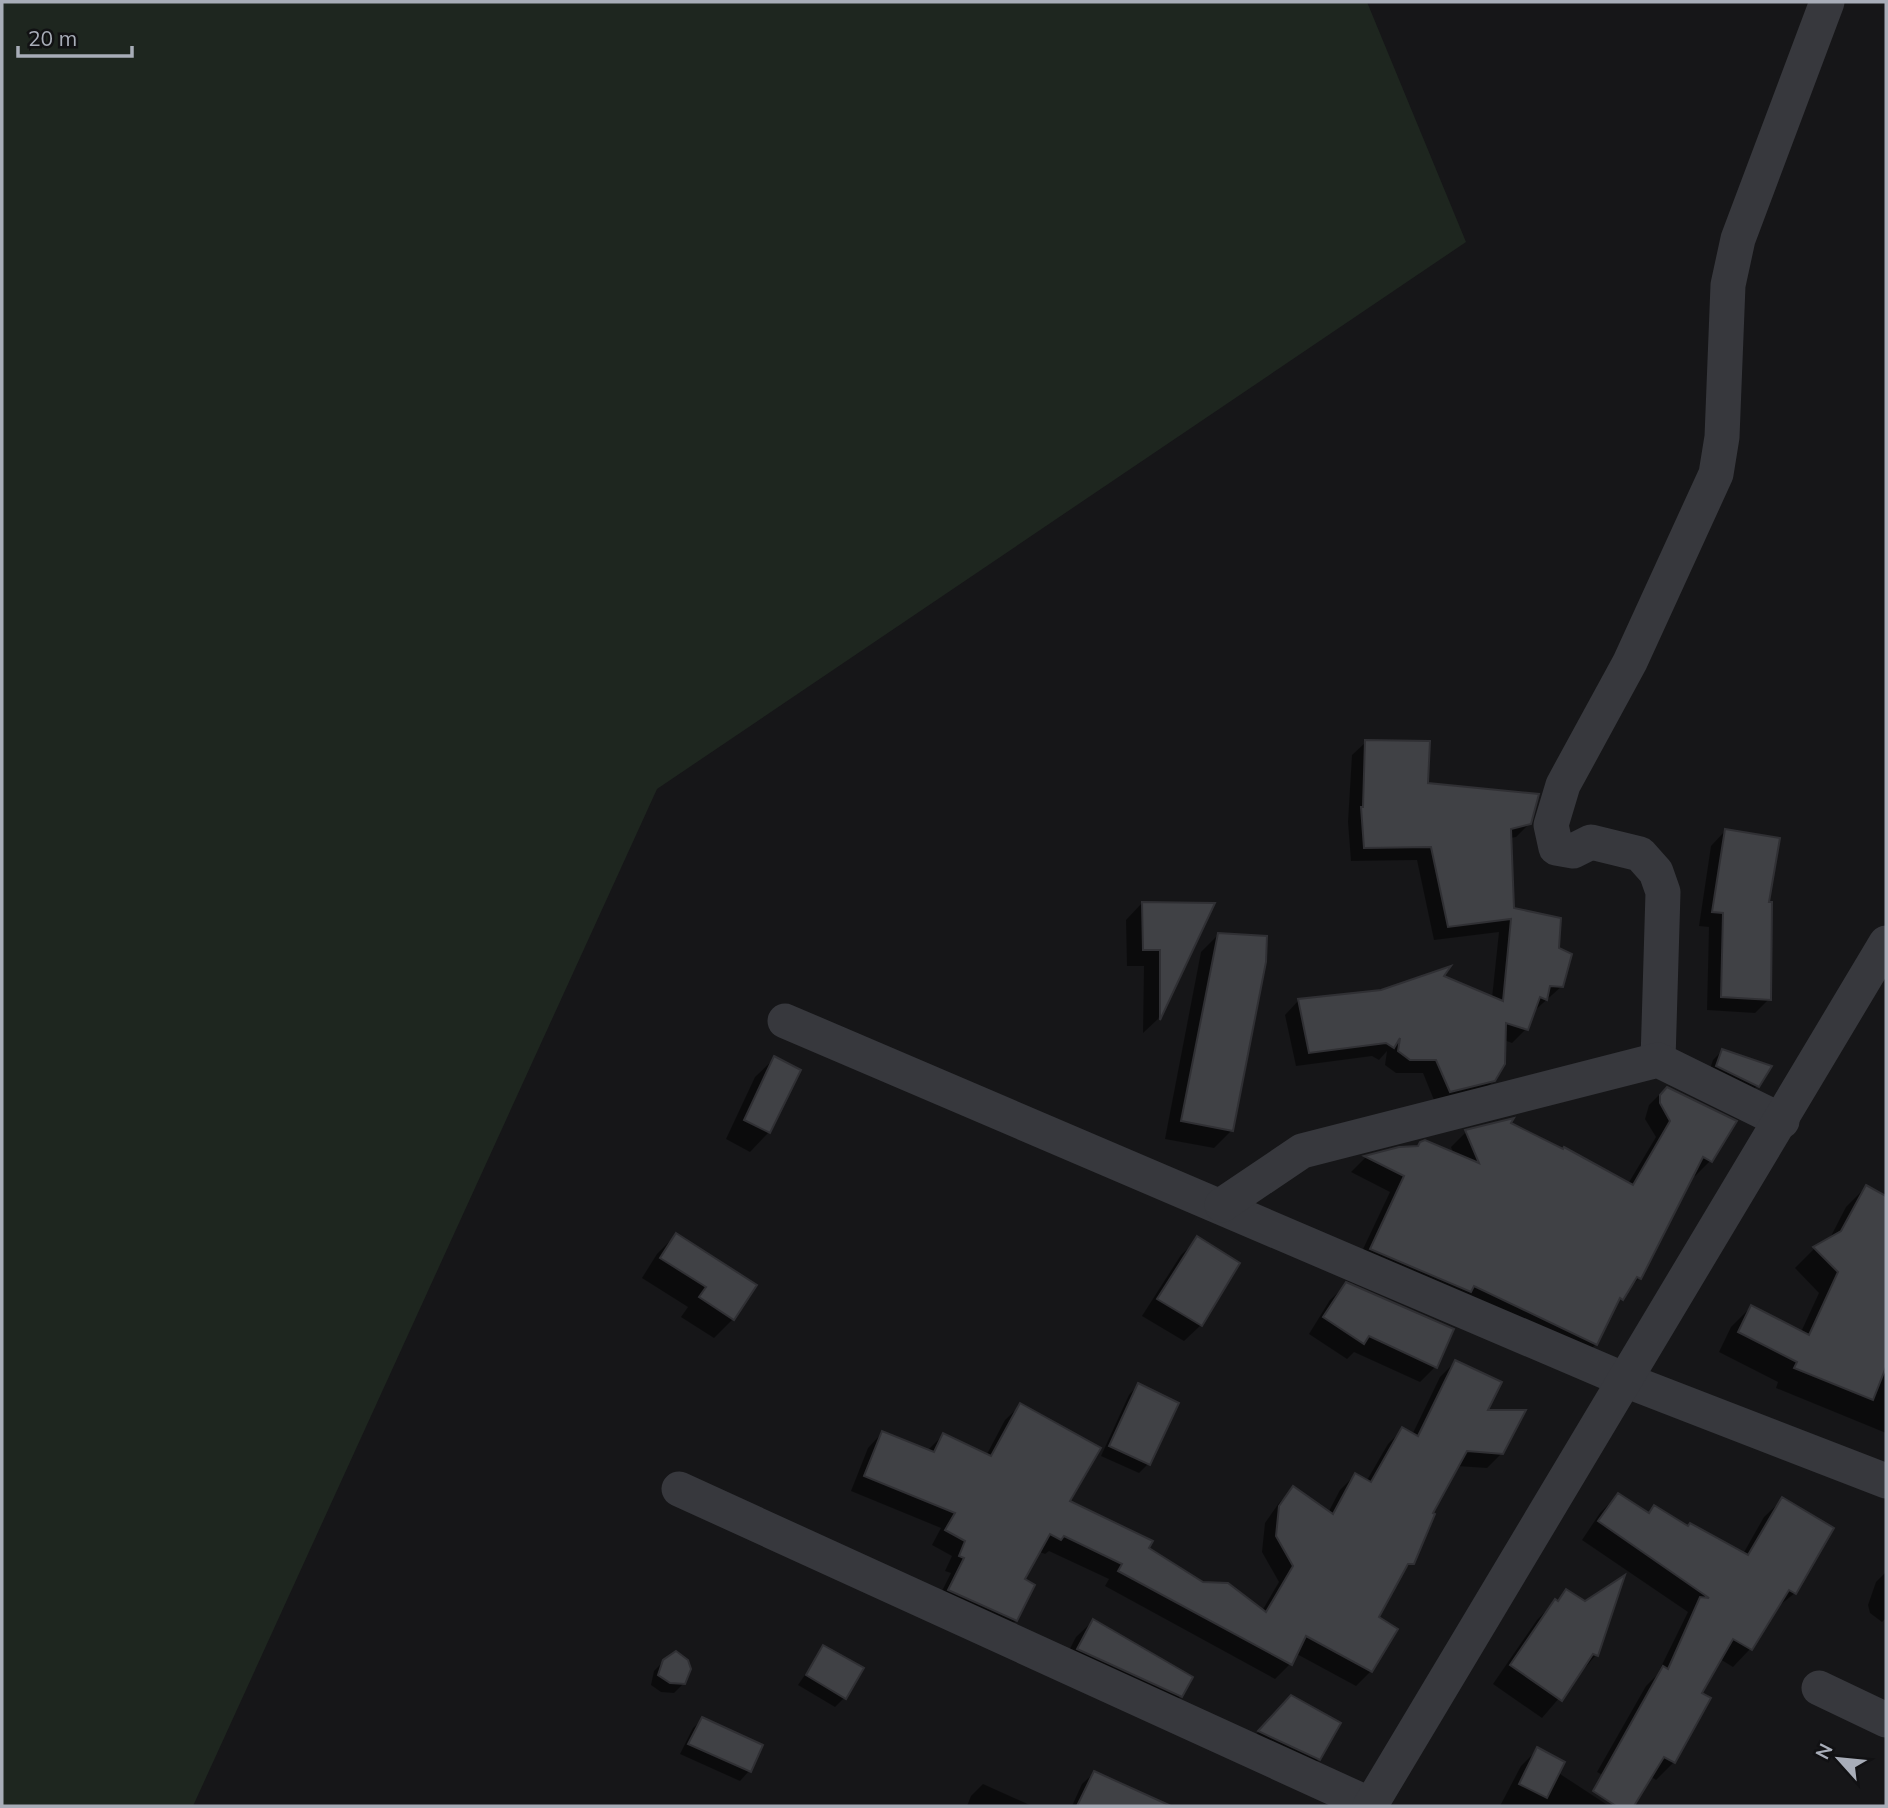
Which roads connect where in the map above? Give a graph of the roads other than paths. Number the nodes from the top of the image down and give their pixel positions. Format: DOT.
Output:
graph roads {
  1 [pos="1827,2"];
  2 [pos="1886,943"];
  3 [pos="1873,991"];
  4 [pos="785,1021"];
  5 [pos="1658,1060"];
  6 [pos="1782,1121"];
  7 [pos="1222,1205"];
  8 [pos="1625,1380"];
  9 [pos="1886,1481"];
  10 [pos="679,1489"];
  11 [pos="1819,1688"];
  12 [pos="1886,1720"];
  13 [pos="1372,1806"];
  1 -- 5 [label="street"];
  2 -- 3 [label="street"];
  3 -- 6 [label="street"];
  4 -- 7 [label="street"];
  5 -- 6 [label="street"];
  5 -- 7 [label="street"];
  6 -- 8 [label="street"];
  7 -- 8 [label="street"];
  8 -- 9 [label="street"];
  8 -- 13 [label="street"];
  10 -- 13 [label="street"];
  11 -- 12 [label="street"];
}
